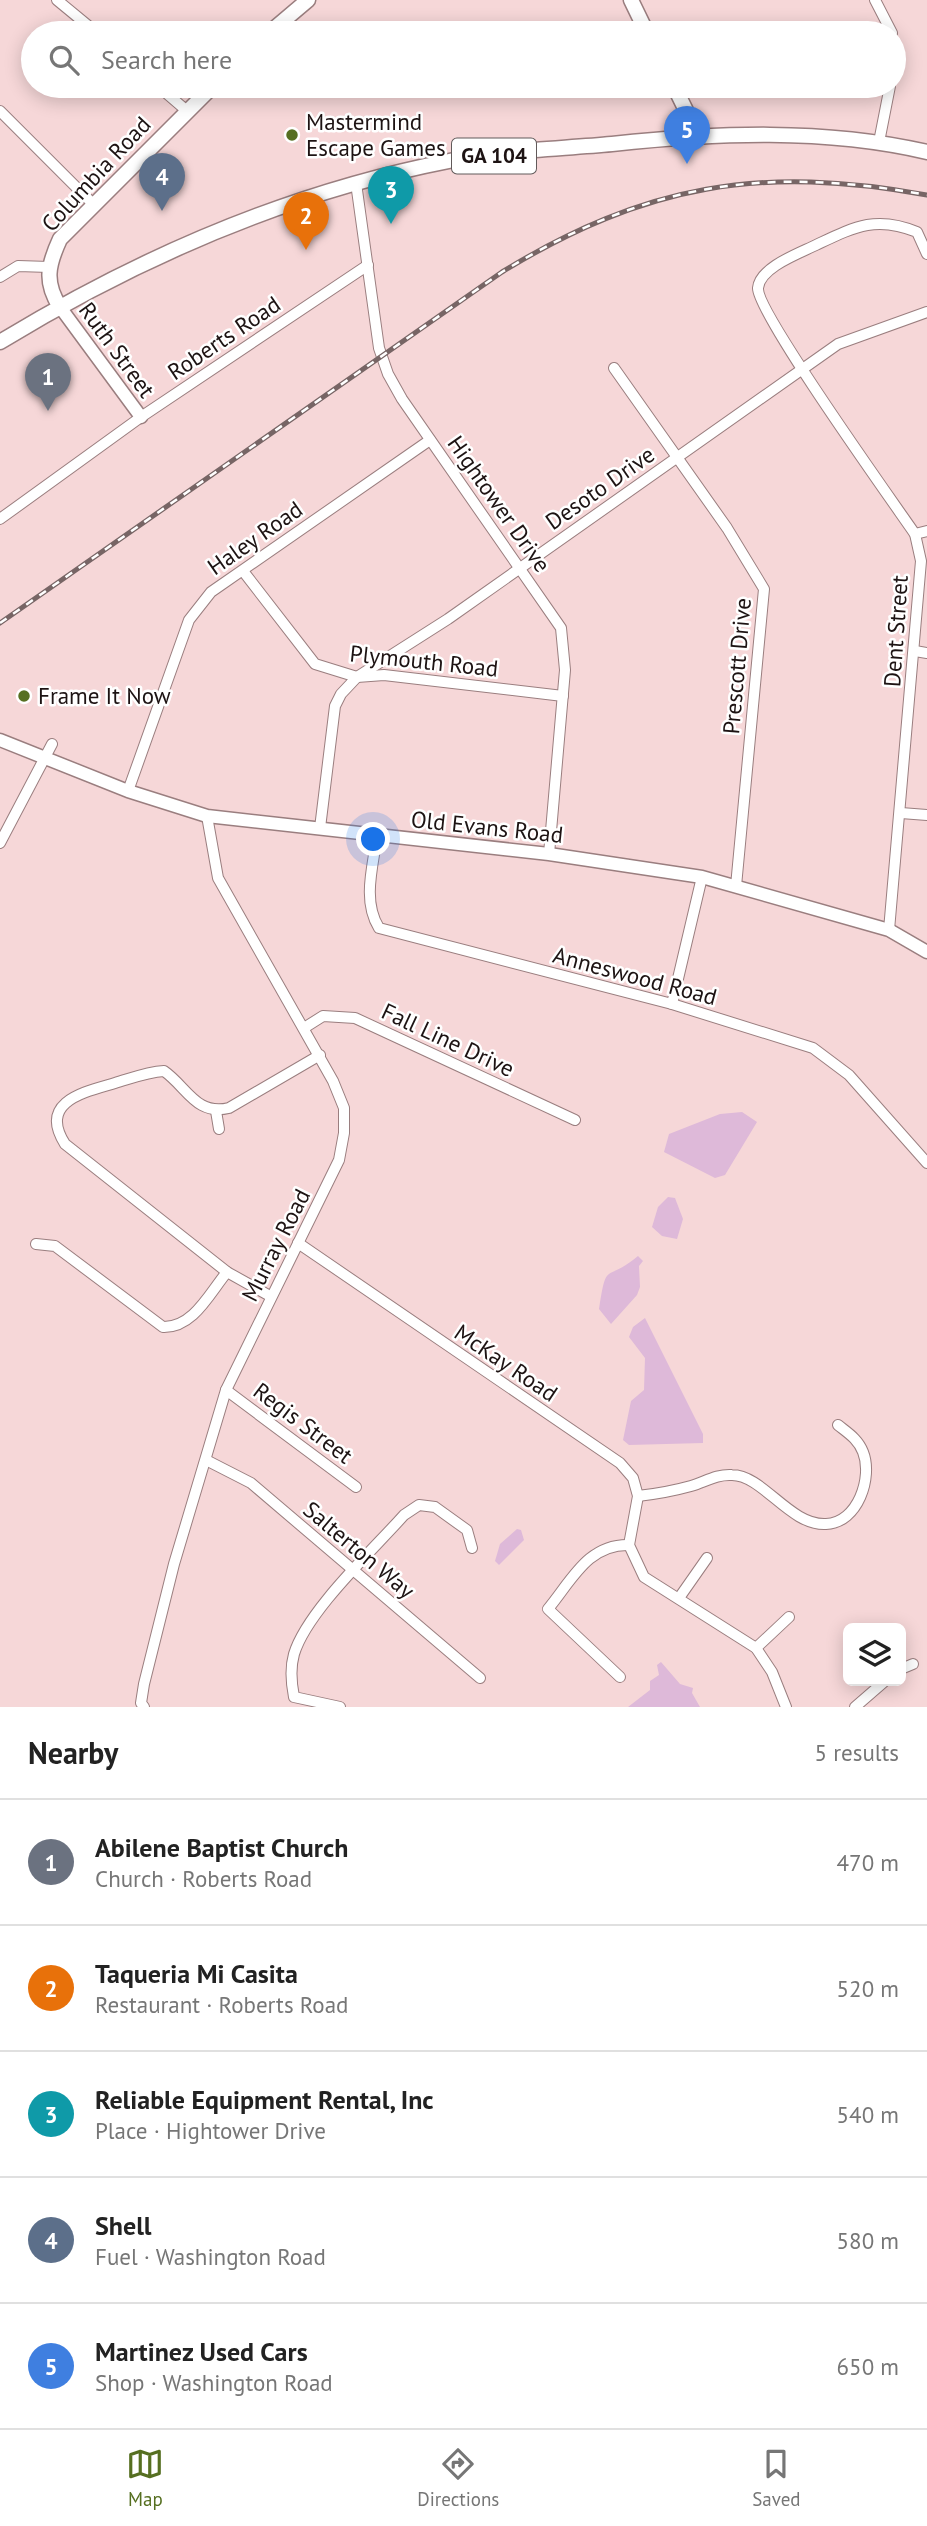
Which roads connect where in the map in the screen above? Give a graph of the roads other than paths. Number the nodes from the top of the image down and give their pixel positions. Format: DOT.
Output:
graph roads {
  1 [pos="57,0"];
  2 [pos="308,0"];
  3 [pos="631,0"];
  4 [pos="875,0"];
  5 [pos="82,21"];
  6 [pos="283,21"];
  7 [pos="642,21"];
  8 [pos="886,21"];
  9 [pos="172,98"];
  10 [pos="201,98"];
  11 [pos="680,98"];
  12 [pos="888,98"];
  13 [pos="0,111"];
  14 [pos="187,111"];
  15 [pos="698,135"];
  16 [pos="879,142"];
  17 [pos="927,152"];
  18 [pos="356,183"];
  19 [pos="93,204"];
  20 [pos="927,254"];
  21 [pos="368,265"];
  22 [pos="49,267"];
  23 [pos="0,277"];
  24 [pos="60,307"];
  25 [pos="927,312"];
  26 [pos="0,342"];
  27 [pos="614,368"];
  28 [pos="803,369"];
  29 [pos="141,417"];
  30 [pos="430,440"];
  31 [pos="677,458"];
  32 [pos="0,519"];
  33 [pos="927,531"];
  34 [pos="915,534"];
  35 [pos="520,568"];
  36 [pos="243,571"];
  37 [pos="915,651"];
  38 [pos="927,653"];
  39 [pos="357,677"];
  40 [pos="563,696"];
  41 [pos="0,740"];
  42 [pos="52,744"];
  43 [pos="45,759"];
  44 [pos="128,791"];
  45 [pos="901,813"];
  46 [pos="927,815"];
  47 [pos="207,816"];
  48 [pos="320,828"];
  49 [pos="377,836"];
  50 [pos="0,843"];
  51 [pos="549,854"];
  52 [pos="702,877"];
  53 [pos="736,886"];
  54 [pos="889,930"];
  55 [pos="927,952"];
  56 [pos="672,1004"];
  57 [pos="304,1028"];
  58 [pos="320,1055"];
  59 [pos="216,1111"];
  60 [pos="575,1120"];
  61 [pos="219,1129"];
  62 [pos="927,1163"];
  63 [pos="298,1243"];
  64 [pos="36,1244"];
  65 [pos="227,1272"];
  66 [pos="270,1296"];
  67 [pos="226,1390"];
  68 [pos="838,1425"];
  69 [pos="206,1460"];
  70 [pos="356,1486"];
  71 [pos="638,1496"];
  72 [pos="629,1545"];
  73 [pos="472,1548"];
  74 [pos="707,1558"];
  75 [pos="355,1571"];
  76 [pos="679,1598"];
  77 [pos="789,1617"];
  78 [pos="756,1648"];
  79 [pos="913,1664"];
  80 [pos="906,1667"];
  81 [pos="620,1677"];
  82 [pos="480,1678"];
  83 [pos="879,1686"];
  84 [pos="144,1707"];
  85 [pos="340,1707"];
  86 [pos="786,1707"];
  87 [pos="855,1707"];
  1 -- 5 [label="street"];
  2 -- 6 [label="main road"];
  3 -- 7 [label="main road"];
  4 -- 8 [label="street"];
  9 -- 14 [label="street"];
  10 -- 14 [label="main road, Columbia Road"];
  11 -- 15 [label="main road"];
  12 -- 16 [label="street"];
  13 -- 19 [label="street"];
  14 -- 19 [label="main road, Columbia Road"];
  15 -- 16 [label="main road, GA 104"];
  15 -- 18 [label="main road, GA 104"];
  16 -- 17 [label="main road, GA 104"];
  18 -- 21 [label="street, Hightower Drive"];
  18 -- 24 [label="main road, GA 104"];
  19 -- 22 [label="main road, Columbia Road"];
  20 -- 28 [label="street, Dent Street"];
  21 -- 29 [label="street, Roberts Road"];
  21 -- 30 [label="street, Hightower Drive"];
  22 -- 23 [label="street"];
  22 -- 24 [label="main road, Columbia Road"];
  24 -- 26 [label="main road, GA 104"];
  24 -- 29 [label="street, Ruth Street"];
  25 -- 28 [label="street, Desoto Drive"];
  27 -- 31 [label="street, Prescott Drive"];
  28 -- 31 [label="street, Desoto Drive"];
  28 -- 34 [label="street, Dent Street"];
  29 -- 32 [label="street, Roberts Road"];
  30 -- 35 [label="street, Hightower Drive"];
  30 -- 36 [label="street, Haley Road"];
  31 -- 35 [label="street, Desoto Drive"];
  31 -- 53 [label="street, Prescott Drive"];
  33 -- 34 [label="street"];
  34 -- 37 [label="street, Dent Street"];
  35 -- 39 [label="street, Desoto Drive"];
  35 -- 40 [label="street, Hightower Drive"];
  36 -- 39 [label="street, Plymouth Road"];
  36 -- 44 [label="street, Haley Road"];
  37 -- 38 [label="street"];
  37 -- 45 [label="street, Dent Street"];
  39 -- 40 [label="street, Plymouth Road"];
  39 -- 48 [label="street, Desoto Drive"];
  40 -- 51 [label="street, Hightower Drive"];
  41 -- 43 [label="street, Old Evans Road"];
  42 -- 43 [label="street"];
  43 -- 44 [label="street, Old Evans Road"];
  43 -- 50 [label="street"];
  44 -- 47 [label="street, Old Evans Road"];
  45 -- 46 [label="street"];
  45 -- 54 [label="street, Dent Street"];
  47 -- 48 [label="street, Old Evans Road"];
  47 -- 57 [label="street, Murray Road"];
  48 -- 49 [label="street, Old Evans Road"];
  49 -- 51 [label="street, Old Evans Road"];
  49 -- 56 [label="street, Anneswood Road"];
  51 -- 52 [label="street, Old Evans Road"];
  52 -- 53 [label="street, Old Evans Road"];
  52 -- 56 [label="street"];
  53 -- 54 [label="street, Old Evans Road"];
  54 -- 55 [label="street, Old Evans Road"];
  56 -- 62 [label="street, Anneswood Road"];
  57 -- 58 [label="street, Murray Road"];
  57 -- 60 [label="street, Fall Line Drive"];
  58 -- 59 [label="street"];
  58 -- 63 [label="street, Murray Road"];
  59 -- 61 [label="street"];
  59 -- 65 [label="street"];
  63 -- 66 [label="street, Murray Road"];
  63 -- 71 [label="street, McKay Road"];
  64 -- 65 [label="street"];
  65 -- 66 [label="street"];
  66 -- 67 [label="street, Murray Road"];
  67 -- 69 [label="street, Murray Road"];
  67 -- 70 [label="street, Regis Street"];
  68 -- 71 [label="street"];
  69 -- 75 [label="street, Salterton Way"];
  69 -- 84 [label="street, Murray Road"];
  71 -- 72 [label="street"];
  72 -- 76 [label="street"];
  72 -- 81 [label="street"];
  73 -- 75 [label="street"];
  74 -- 76 [label="street"];
  75 -- 82 [label="street, Salterton Way"];
  75 -- 85 [label="street"];
  76 -- 78 [label="street"];
  77 -- 78 [label="street"];
  78 -- 86 [label="street"];
  79 -- 80 [label="street"];
  83 -- 87 [label="street"];
}
